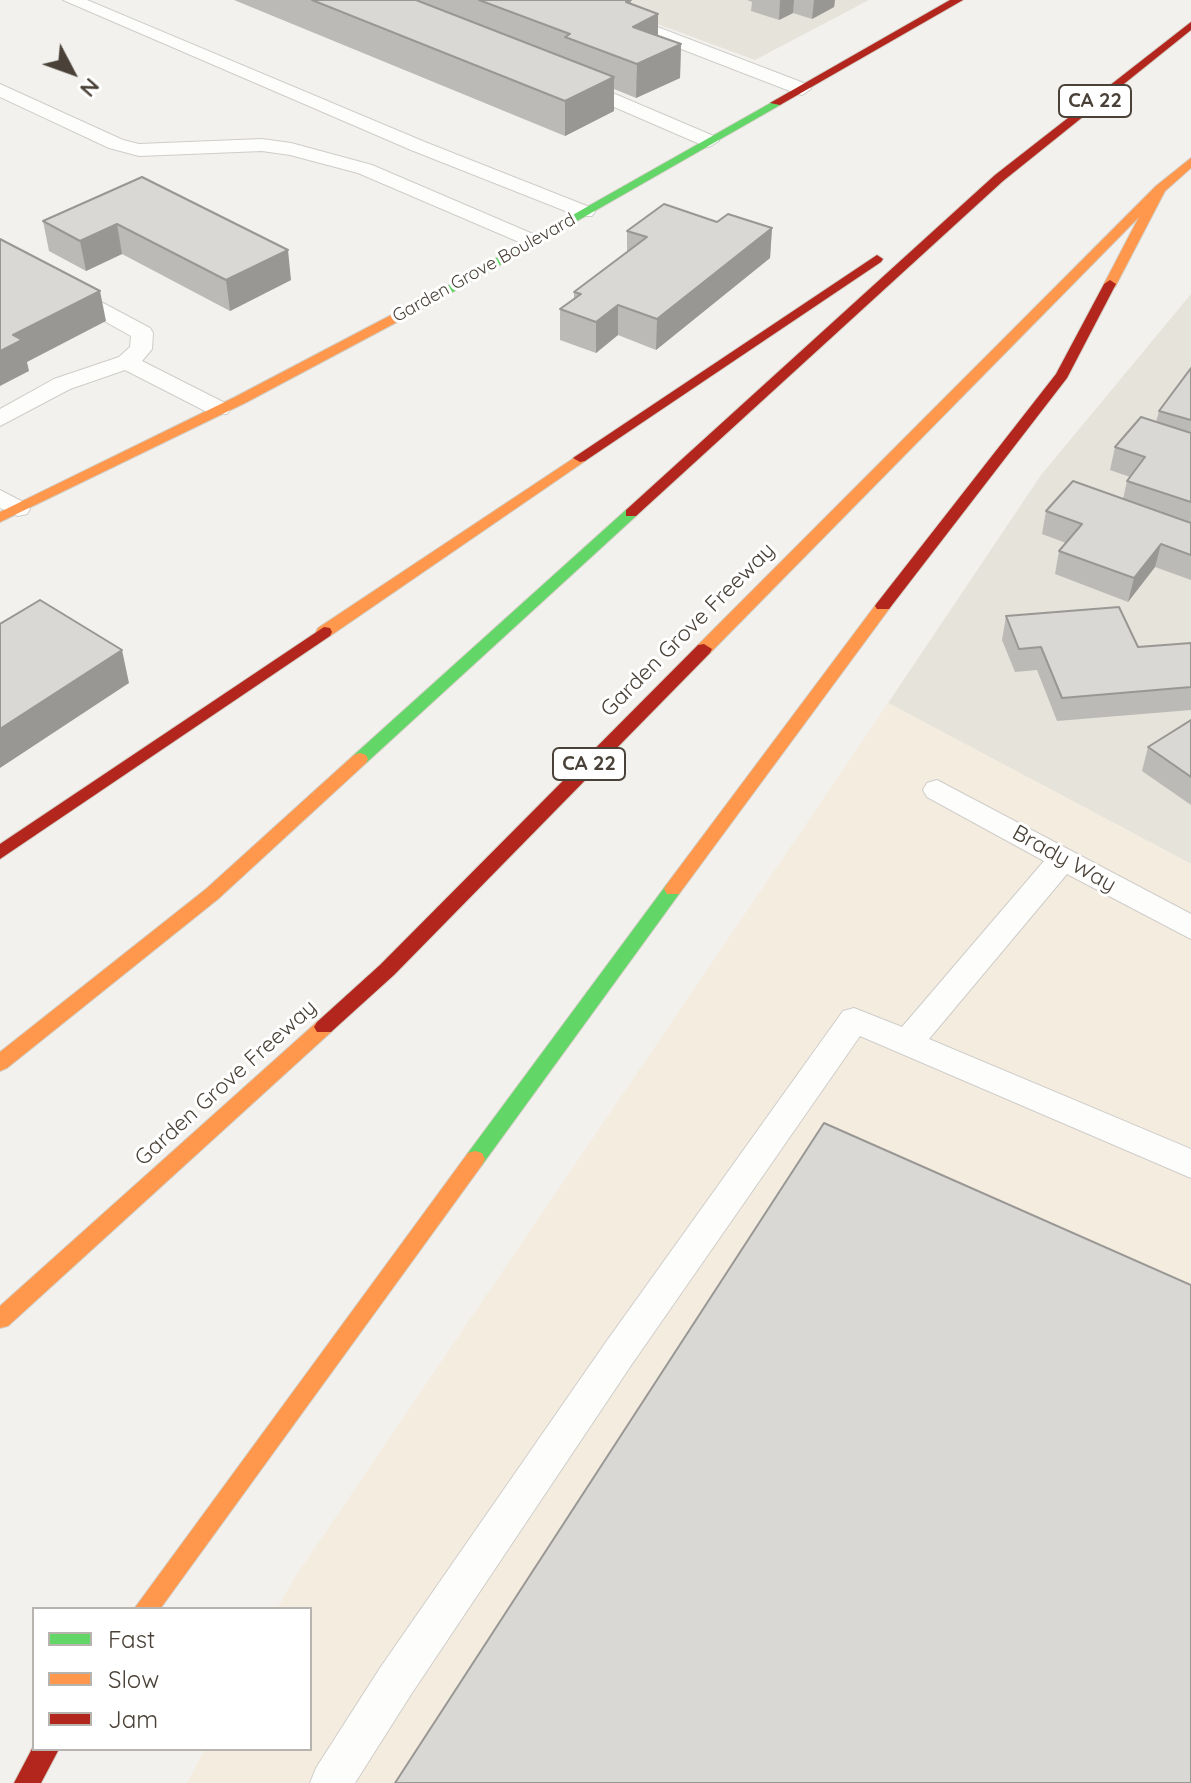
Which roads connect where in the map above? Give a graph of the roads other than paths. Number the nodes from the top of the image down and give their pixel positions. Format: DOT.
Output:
graph roads {
  1 [pos="72,0"];
  2 [pos="571,0"];
  3 [pos="958,0"];
  4 [pos="1191,25"];
  5 [pos="563,79"];
  6 [pos="802,89"];
  7 [pos="0,90"];
  8 [pos="709,141"];
  9 [pos="1191,162"];
  10 [pos="999,178"];
  11 [pos="1160,189"];
  12 [pos="585,212"];
  13 [pos="533,241"];
  14 [pos="0,254"];
  15 [pos="127,362"];
  16 [pos="219,409"];
  17 [pos="0,419"];
  18 [pos="6,508"];
  19 [pos="937,790"];
  20 [pos="0,853"];
  21 [pos="1062,859"];
  22 [pos="1191,928"];
  23 [pos="907,1043"];
  24 [pos="0,1063"];
  25 [pos="1191,1164"];
  26 [pos="0,1319"];
  27 [pos="147,1607"];
  28 [pos="45,1751"];
  29 [pos="27,1783"];
  30 [pos="331,1783"];
  1 -- 12 [label="lane"];
  2 -- 6 [label="lane"];
  3 -- 6 [label="main road, Garden Grove Boulevard"];
  4 -- 10 [label="main road, CA 22"];
  5 -- 8 [label="lane"];
  6 -- 8 [label="main road, Garden Grove Boulevard"];
  7 -- 13 [label="lane"];
  8 -- 12 [label="main road, Garden Grove Boulevard"];
  9 -- 11 [label="main road, Garden Grove Freeway / CA 22"];
  10 -- 20 [label="main road"];
  10 -- 24 [label="main road, CA 22"];
  11 -- 26 [label="main road, Garden Grove Freeway / CA 22"];
  11 -- 27 [label="main road"];
  12 -- 13 [label="main road, Garden Grove Boulevard"];
  13 -- 16 [label="main road, Garden Grove Boulevard"];
  14 -- 15 [label="lane"];
  15 -- 16 [label="lane"];
  15 -- 17 [label="lane"];
  16 -- 18 [label="main road, Garden Grove Boulevard"];
  19 -- 21 [label="lane, Brady Way"];
  21 -- 22 [label="lane, Brady Way"];
  21 -- 23 [label="lane"];
  23 -- 25 [label="lane"];
  23 -- 30 [label="lane"];
  28 -- 29 [label="main road"];
}
